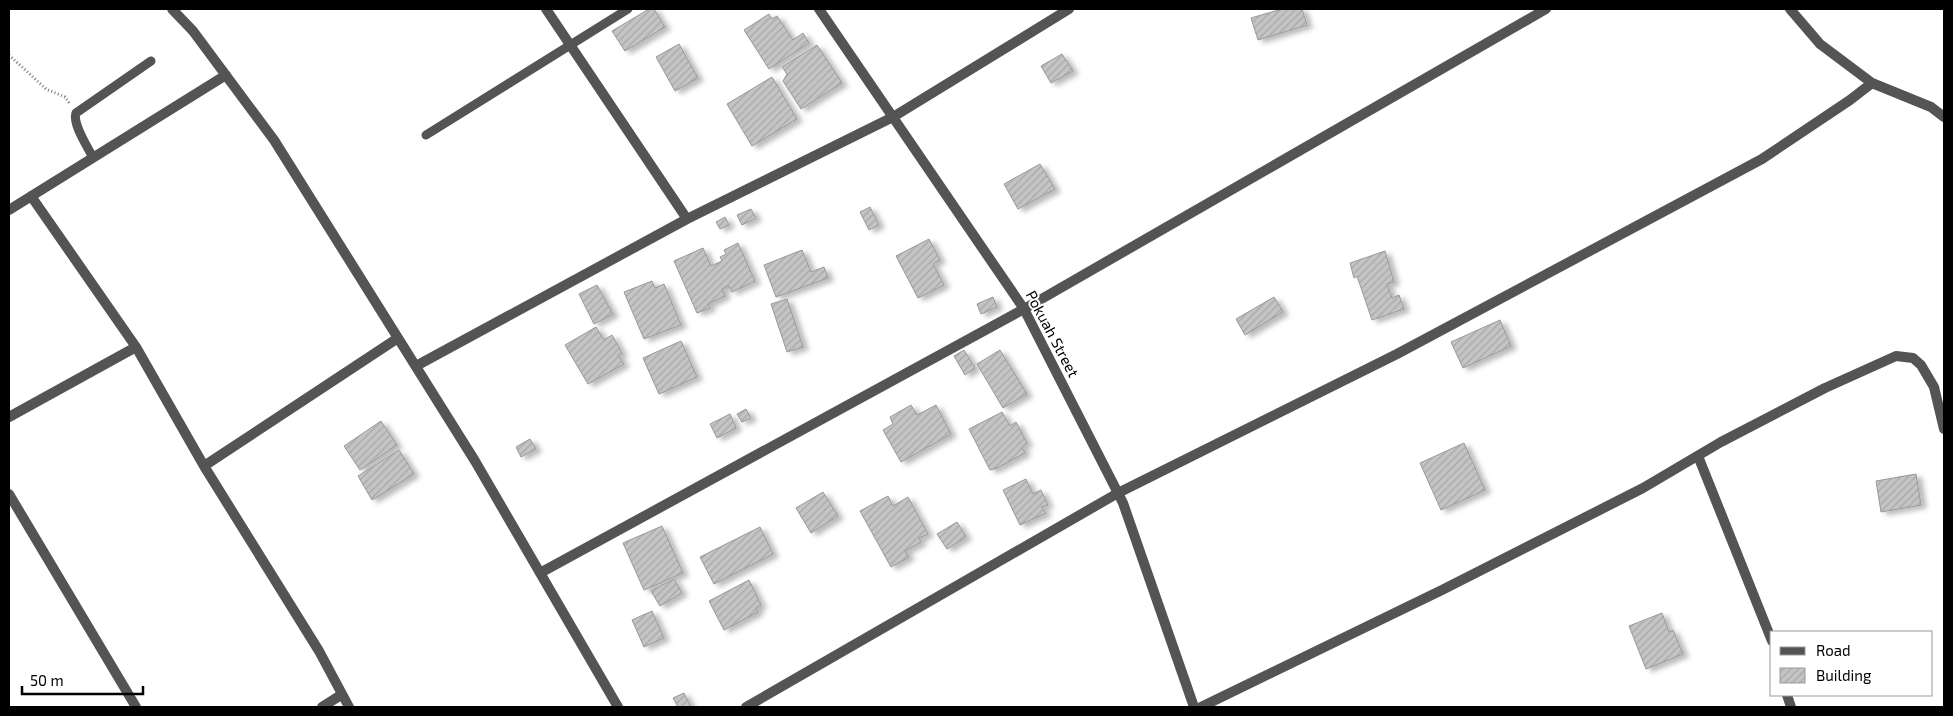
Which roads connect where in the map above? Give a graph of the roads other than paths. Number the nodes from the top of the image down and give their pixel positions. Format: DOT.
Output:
graph roads {
  1 [pos="172,9"];
  2 [pos="546,9"];
  3 [pos="628,9"];
  4 [pos="819,9"];
  5 [pos="1069,9"];
  6 [pos="1546,9"];
  7 [pos="1790,9"];
  8 [pos="570,45"];
  9 [pos="151,61"];
  10 [pos="226,75"];
  11 [pos="1872,83"];
  12 [pos="893,117"];
  13 [pos="1944,117"];
  14 [pos="426,135"];
  15 [pos="93,158"];
  16 [pos="31,196"];
  17 [pos="9,210"];
  18 [pos="686,219"];
  19 [pos="1024,310"];
  20 [pos="398,338"];
  21 [pos="136,347"];
  22 [pos="416,366"];
  23 [pos="9,417"];
  24 [pos="1944,428"];
  25 [pos="1698,456"];
  26 [pos="204,466"];
  27 [pos="1118,493"];
  28 [pos="9,494"];
  29 [pos="540,574"];
  30 [pos="1770,636"];
  31 [pos="341,695"];
  32 [pos="136,707"];
  33 [pos="322,707"];
  34 [pos="348,707"];
  35 [pos="618,707"];
  36 [pos="746,707"];
  37 [pos="1194,707"];
  38 [pos="1201,707"];
  1 -- 10 [label="street"];
  2 -- 8 [label="street"];
  3 -- 8 [label="lane"];
  4 -- 12 [label="street, Pokuah Street"];
  5 -- 12 [label="street"];
  6 -- 19 [label="street"];
  7 -- 11 [label="street"];
  8 -- 14 [label="lane"];
  8 -- 18 [label="street"];
  9 -- 15 [label="lane"];
  10 -- 15 [label="street"];
  10 -- 20 [label="street"];
  11 -- 13 [label="street"];
  11 -- 27 [label="street"];
  12 -- 18 [label="street"];
  12 -- 19 [label="street, Pokuah Street"];
  15 -- 16 [label="street"];
  16 -- 17 [label="street"];
  16 -- 21 [label="street"];
  18 -- 22 [label="street"];
  19 -- 27 [label="street, Pokuah Street"];
  19 -- 29 [label="street"];
  20 -- 22 [label="street"];
  20 -- 26 [label="street"];
  21 -- 23 [label="street"];
  21 -- 26 [label="street"];
  22 -- 29 [label="street"];
  24 -- 25 [label="street"];
  25 -- 30 [label="street"];
  25 -- 38 [label="street"];
  26 -- 31 [label="street"];
  27 -- 36 [label="street"];
  27 -- 37 [label="street, Pokuah Street"];
  28 -- 32 [label="street"];
  29 -- 35 [label="street"];
  31 -- 33 [label="street"];
  31 -- 34 [label="street"];
}
